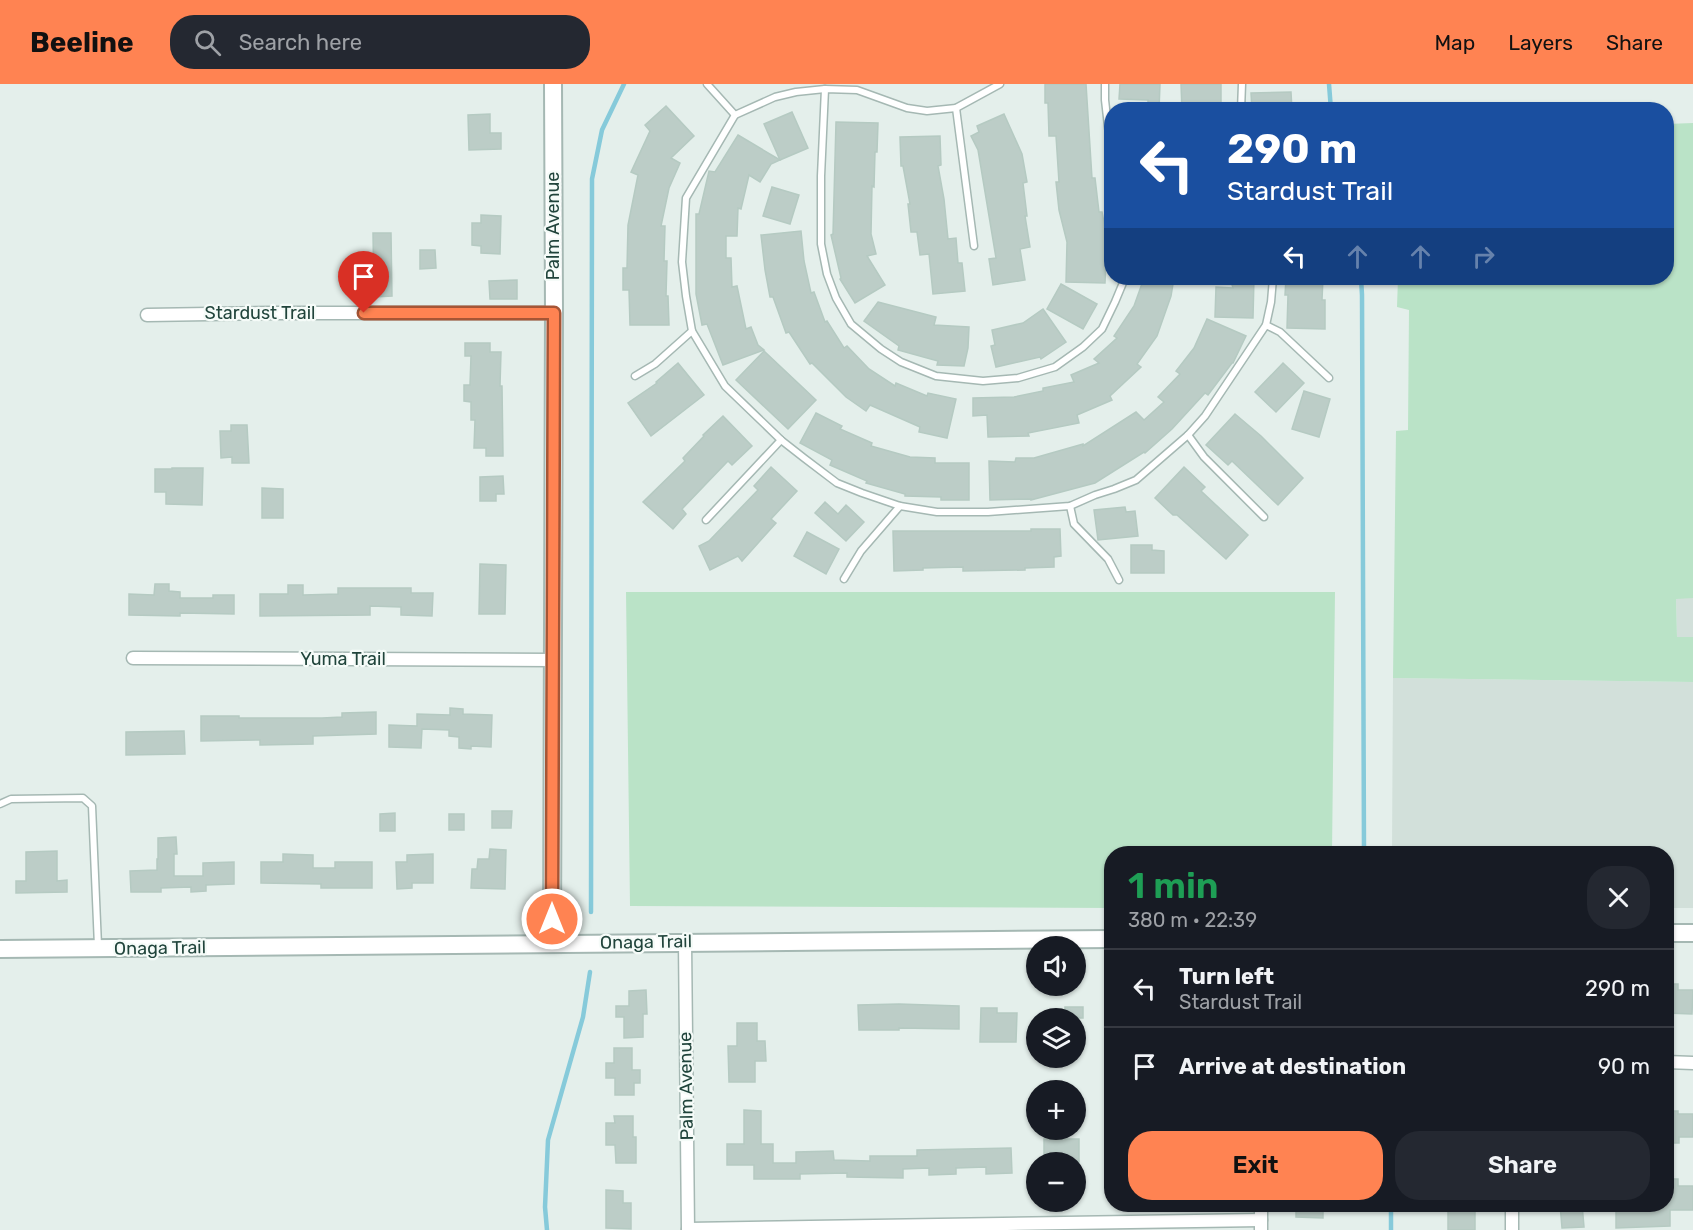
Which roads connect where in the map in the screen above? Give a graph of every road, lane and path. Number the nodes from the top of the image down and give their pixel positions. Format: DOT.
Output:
graph roads {
  1 [pos="553,84"];
  2 [pos="707,84"];
  3 [pos="1000,84"];
  4 [pos="1105,84"];
  5 [pos="1242,84"];
  6 [pos="825,89"];
  7 [pos="1105,102"];
  8 [pos="1241,102"];
  9 [pos="956,108"];
  10 [pos="735,115"];
  11 [pos="974,246"];
  12 [pos="1122,285"];
  13 [pos="1272,285"];
  14 [pos="554,313"];
  15 [pos="147,315"];
  16 [pos="1266,325"];
  17 [pos="692,331"];
  18 [pos="635,376"];
  19 [pos="1329,378"];
  20 [pos="1188,435"];
  21 [pos="781,440"];
  22 [pos="900,506"];
  23 [pos="1070,506"];
  24 [pos="1264,516"];
  25 [pos="706,520"];
  26 [pos="844,579"];
  27 [pos="1119,580"];
  28 [pos="133,658"];
  29 [pos="552,660"];
  30 [pos="0,804"];
  31 [pos="1674,933"];
  32 [pos="1693,933"];
  33 [pos="1104,939"];
  34 [pos="685,942"];
  35 [pos="552,944"];
  36 [pos="0,949"];
  37 [pos="98,949"];
  38 [pos="1674,1062"];
  39 [pos="1693,1063"];
  40 [pos="1512,1212"];
  41 [pos="1261,1225"];
  42 [pos="688,1229"];
  43 [pos="1512,1230"];
  1 -- 14 [label="street, Palm Avenue"];
  2 -- 10 [label="lane"];
  3 -- 9 [label="lane"];
  4 -- 7 [label="lane"];
  5 -- 8 [label="lane"];
  6 -- 9 [label="lane"];
  6 -- 10 [label="lane"];
  6 -- 12 [label="lane"];
  9 -- 11 [label="lane"];
  10 -- 17 [label="lane"];
  13 -- 16 [label="lane"];
  14 -- 15 [label="street, Stardust Trail"];
  14 -- 29 [label="street, Palm Avenue"];
  16 -- 19 [label="lane"];
  16 -- 20 [label="lane"];
  17 -- 18 [label="lane"];
  17 -- 21 [label="lane"];
  20 -- 23 [label="lane"];
  20 -- 24 [label="lane"];
  21 -- 22 [label="lane"];
  21 -- 25 [label="lane"];
  22 -- 23 [label="lane"];
  22 -- 26 [label="lane"];
  23 -- 27 [label="lane"];
  28 -- 29 [label="street, Yuma Trail"];
  29 -- 35 [label="street, Palm Avenue"];
  30 -- 37 [label="lane"];
  31 -- 32 [label="street"];
  33 -- 34 [label="street, Onaga Trail"];
  34 -- 35 [label="street, Onaga Trail"];
  34 -- 42 [label="street, Palm Avenue"];
  35 -- 37 [label="street, Onaga Trail"];
  36 -- 37 [label="street, Onaga Trail"];
  38 -- 39 [label="street"];
  40 -- 43 [label="street"];
  41 -- 42 [label="street"];
}
